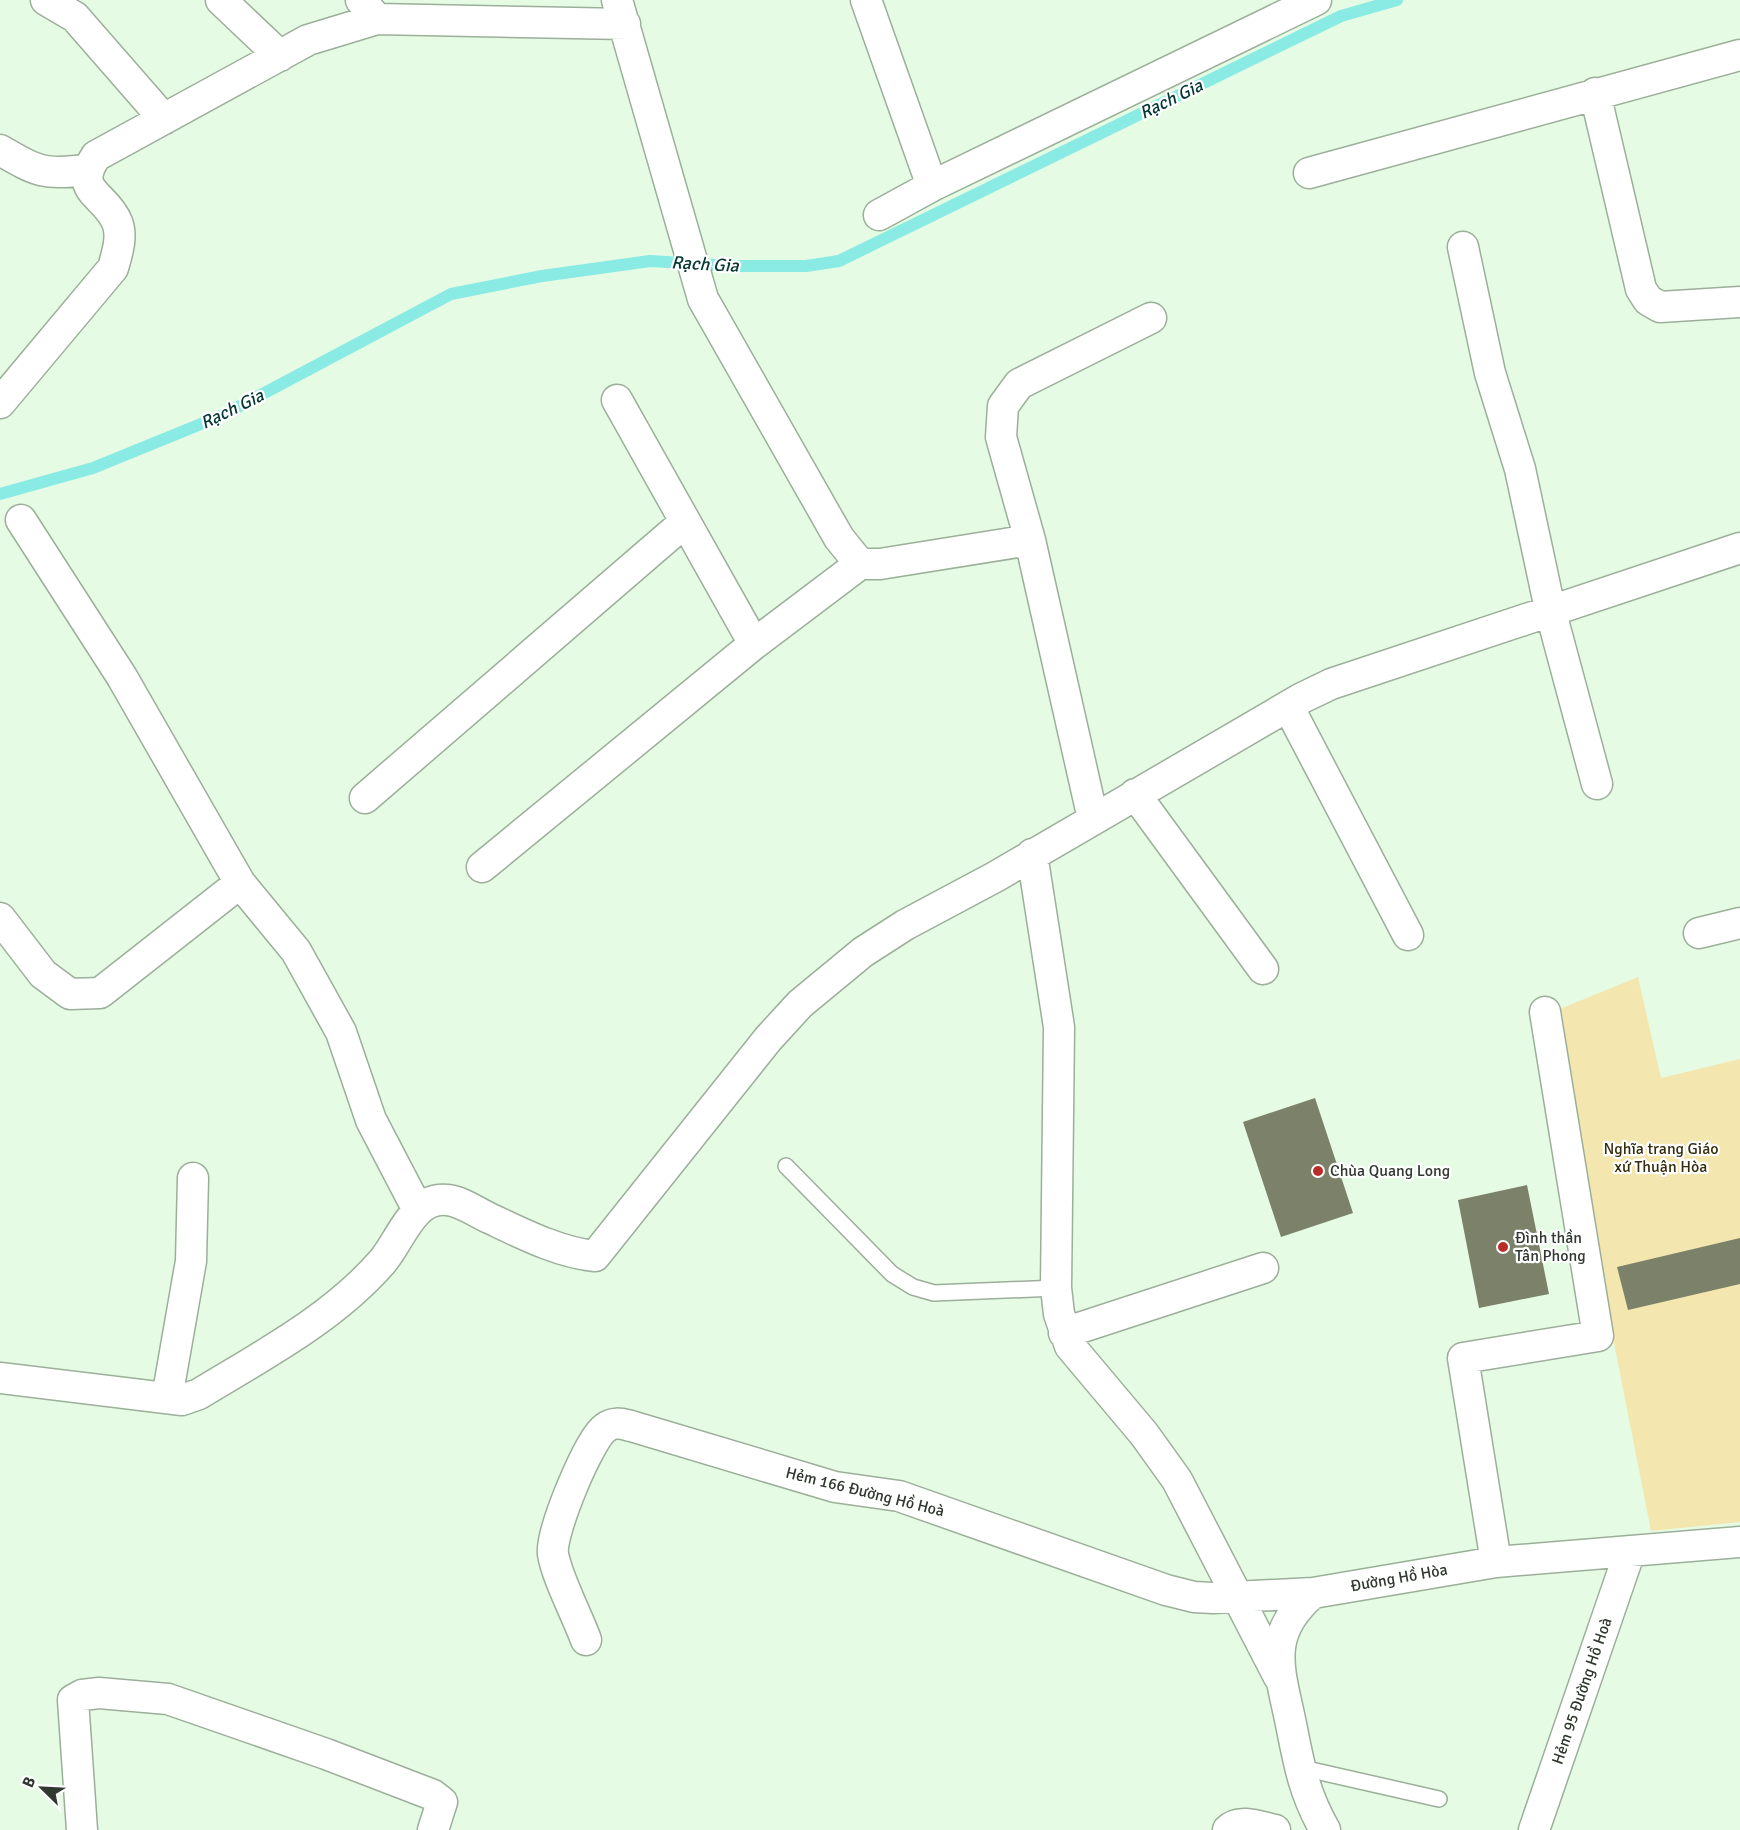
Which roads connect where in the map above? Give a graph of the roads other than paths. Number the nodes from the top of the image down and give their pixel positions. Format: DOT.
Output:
graph roads {
  1 [pos="46,0"];
  2 [pos="221,0"];
  3 [pos="866,0"];
  4 [pos="1316,0"];
  5 [pos="620,7"];
  6 [pos="369,10"];
  7 [pos="1740,55"];
  8 [pos="280,56"];
  9 [pos="1595,93"];
  10 [pos="164,119"];
  11 [pos="0,150"];
  12 [pos="87,170"];
  13 [pos="1309,173"];
  14 [pos="932,186"];
  15 [pos="879,215"];
  16 [pos="1463,247"];
  17 [pos="1740,302"];
  18 [pos="1151,318"];
  19 [pos="617,400"];
  20 [pos="0,403"];
  21 [pos="21,520"];
  22 [pos="685,522"];
  23 [pos="1030,540"];
  24 [pos="1740,548"];
  25 [pos="860,564"];
  26 [pos="1550,609"];
  27 [pos="754,644"];
  28 [pos="1288,706"];
  29 [pos="1597,784"];
  30 [pos="1136,794"];
  31 [pos="365,798"];
  32 [pos="1093,819"];
  33 [pos="1032,854"];
  34 [pos="482,867"];
  35 [pos="240,884"];
  36 [pos="0,918"];
  37 [pos="1740,923"];
  38 [pos="1699,933"];
  39 [pos="1408,935"];
  40 [pos="1263,969"];
  41 [pos="1545,1012"];
  42 [pos="786,1166"];
  43 [pos="193,1178"];
  44 [pos="418,1210"];
  45 [pos="1263,1268"];
  46 [pos="1056,1288"];
  47 [pos="1064,1333"];
  48 [pos="0,1378"];
  49 [pos="167,1398"];
  50 [pos="1740,1542"];
  51 [pos="1629,1551"];
  52 [pos="1496,1562"];
  53 [pos="1313,1593"];
  54 [pos="1239,1597"];
  55 [pos="586,1640"];
  56 [pos="1279,1677"];
  57 [pos="1298,1767"];
  58 [pos="1439,1799"];
  59 [pos="82,1830"];
  60 [pos="433,1830"];
  61 [pos="1228,1830"];
  62 [pos="1275,1830"];
  63 [pos="1324,1830"];
  64 [pos="1534,1830"];
  1 -- 10 [label="street"];
  2 -- 8 [label="street"];
  3 -- 14 [label="street"];
  4 -- 14 [label="street"];
  5 -- 6 [label="street"];
  5 -- 25 [label="street"];
  6 -- 8 [label="street"];
  7 -- 9 [label="street"];
  8 -- 10 [label="street"];
  9 -- 13 [label="street"];
  9 -- 17 [label="street"];
  10 -- 12 [label="street"];
  11 -- 12 [label="street"];
  12 -- 20 [label="street"];
  14 -- 15 [label="street"];
  16 -- 26 [label="street"];
  18 -- 23 [label="street"];
  19 -- 22 [label="street"];
  21 -- 35 [label="street"];
  22 -- 27 [label="street"];
  22 -- 31 [label="street"];
  23 -- 25 [label="street"];
  23 -- 32 [label="street"];
  24 -- 26 [label="street"];
  25 -- 27 [label="street"];
  26 -- 28 [label="street"];
  26 -- 29 [label="street"];
  27 -- 34 [label="street"];
  28 -- 30 [label="street"];
  28 -- 39 [label="street"];
  30 -- 32 [label="street"];
  30 -- 40 [label="street"];
  32 -- 33 [label="street"];
  33 -- 44 [label="street"];
  33 -- 46 [label="street"];
  35 -- 36 [label="street"];
  35 -- 44 [label="street"];
  37 -- 38 [label="street"];
  41 -- 52 [label="street"];
  42 -- 46 [label="lane"];
  43 -- 49 [label="street"];
  44 -- 49 [label="street"];
  45 -- 47 [label="street"];
  46 -- 47 [label="street"];
  47 -- 54 [label="street"];
  48 -- 49 [label="street"];
  50 -- 51 [label="street, Đường Hồ Hòa"];
  51 -- 52 [label="street, Đường Hồ Hòa"];
  51 -- 64 [label="street, Hẻm 95 Đường Hồ Hoà"];
  52 -- 53 [label="street, Đường Hồ Hòa"];
  53 -- 54 [label="street, Hẻm 166 Đường Hồ Hoà"];
  53 -- 56 [label="street"];
  54 -- 55 [label="street, Hẻm 166 Đường Hồ Hoà"];
  54 -- 56 [label="street"];
  56 -- 57 [label="street"];
  57 -- 58 [label="lane"];
  57 -- 63 [label="street"];
  59 -- 60 [label="street"];
  61 -- 62 [label="street"];
}
